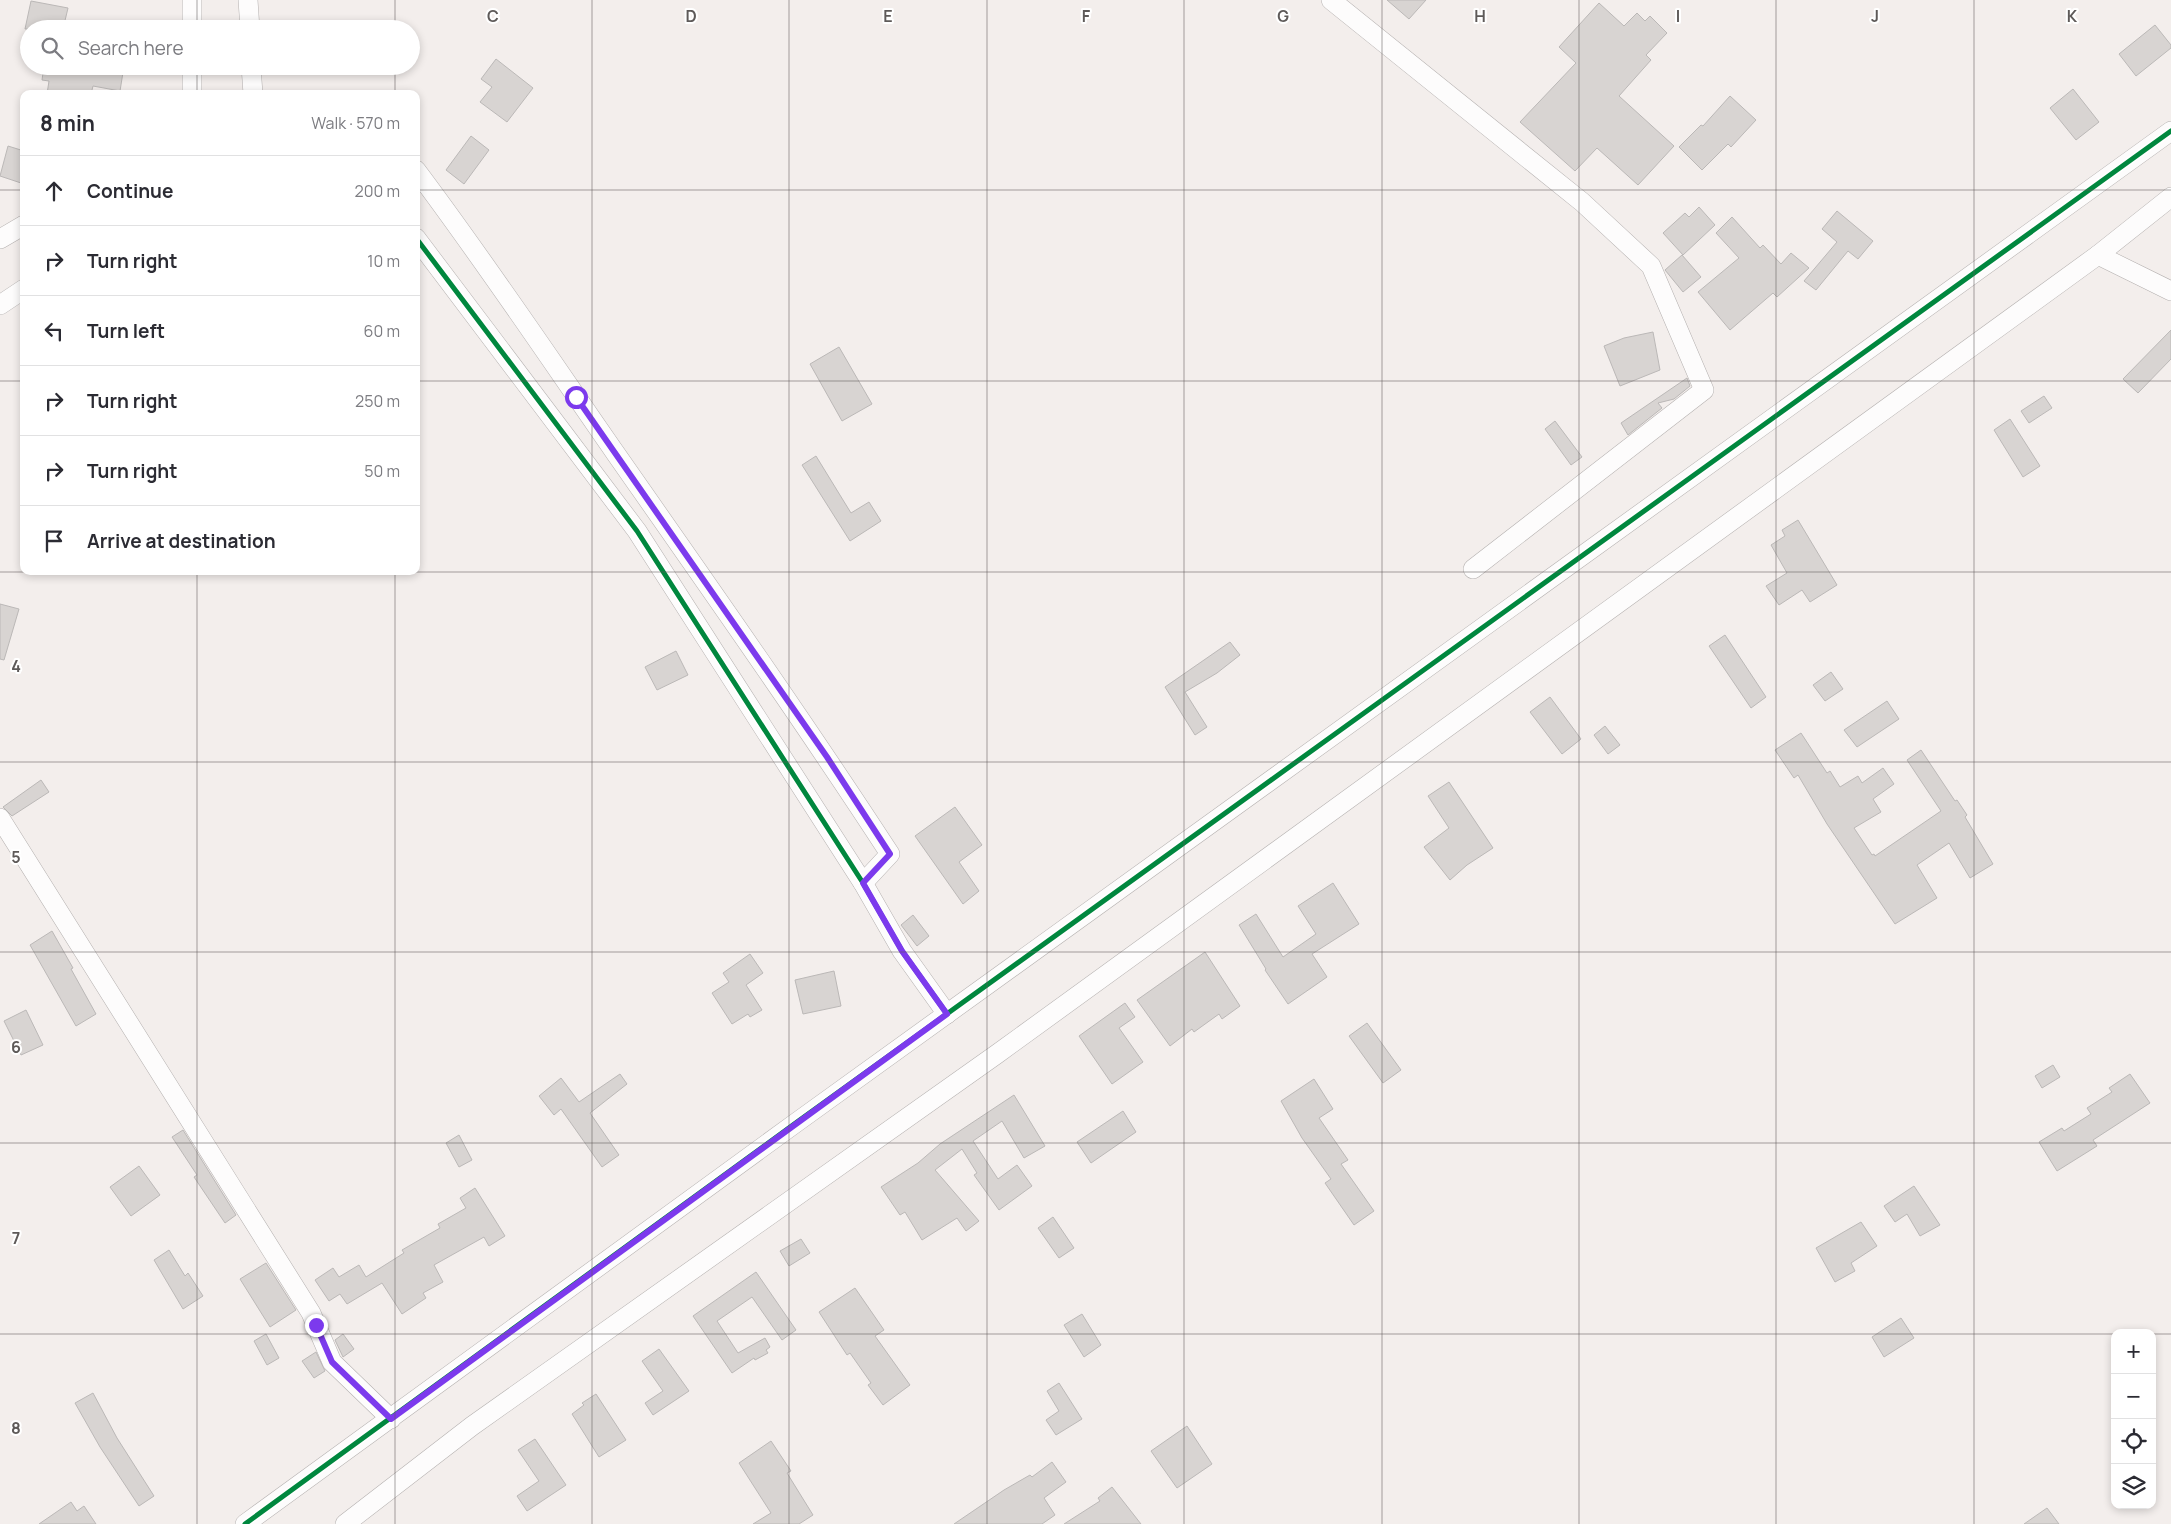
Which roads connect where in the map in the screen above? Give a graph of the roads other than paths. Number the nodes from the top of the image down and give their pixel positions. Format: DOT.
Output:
graph roads {
  1 [pos="192,0"];
  2 [pos="248,0"];
  3 [pos="1331,0"];
  4 [pos="192,20"];
  5 [pos="249,20"];
  6 [pos="192,75"];
  7 [pos="252,75"];
  8 [pos="192,90"];
  9 [pos="253,90"];
  10 [pos="2171,131"];
  11 [pos="420,175"];
  12 [pos="2171,197"];
  13 [pos="20,228"];
  14 [pos="0,240"];
  15 [pos="420,243"];
  16 [pos="2098,255"];
  17 [pos="2171,291"];
  18 [pos="20,292"];
  19 [pos="0,305"];
  20 [pos="1473,569"];
  21 [pos="0,818"];
  22 [pos="863,883"];
  23 [pos="947,1014"];
  24 [pos="391,1419"];
  25 [pos="245,1524"];
  26 [pos="345,1524"];
  1 -- 4 [label="street"];
  2 -- 5 [label="street"];
  3 -- 20 [label="street"];
  6 -- 8 [label="street"];
  7 -- 9 [label="street"];
  10 -- 23 [label="street"];
  11 -- 22 [label="street"];
  12 -- 16 [label="street"];
  13 -- 14 [label="street"];
  15 -- 22 [label="street"];
  16 -- 17 [label="street"];
  16 -- 26 [label="street"];
  18 -- 19 [label="street"];
  21 -- 24 [label="street"];
  22 -- 23 [label="street"];
  23 -- 24 [label="street"];
  24 -- 25 [label="street"];
}
